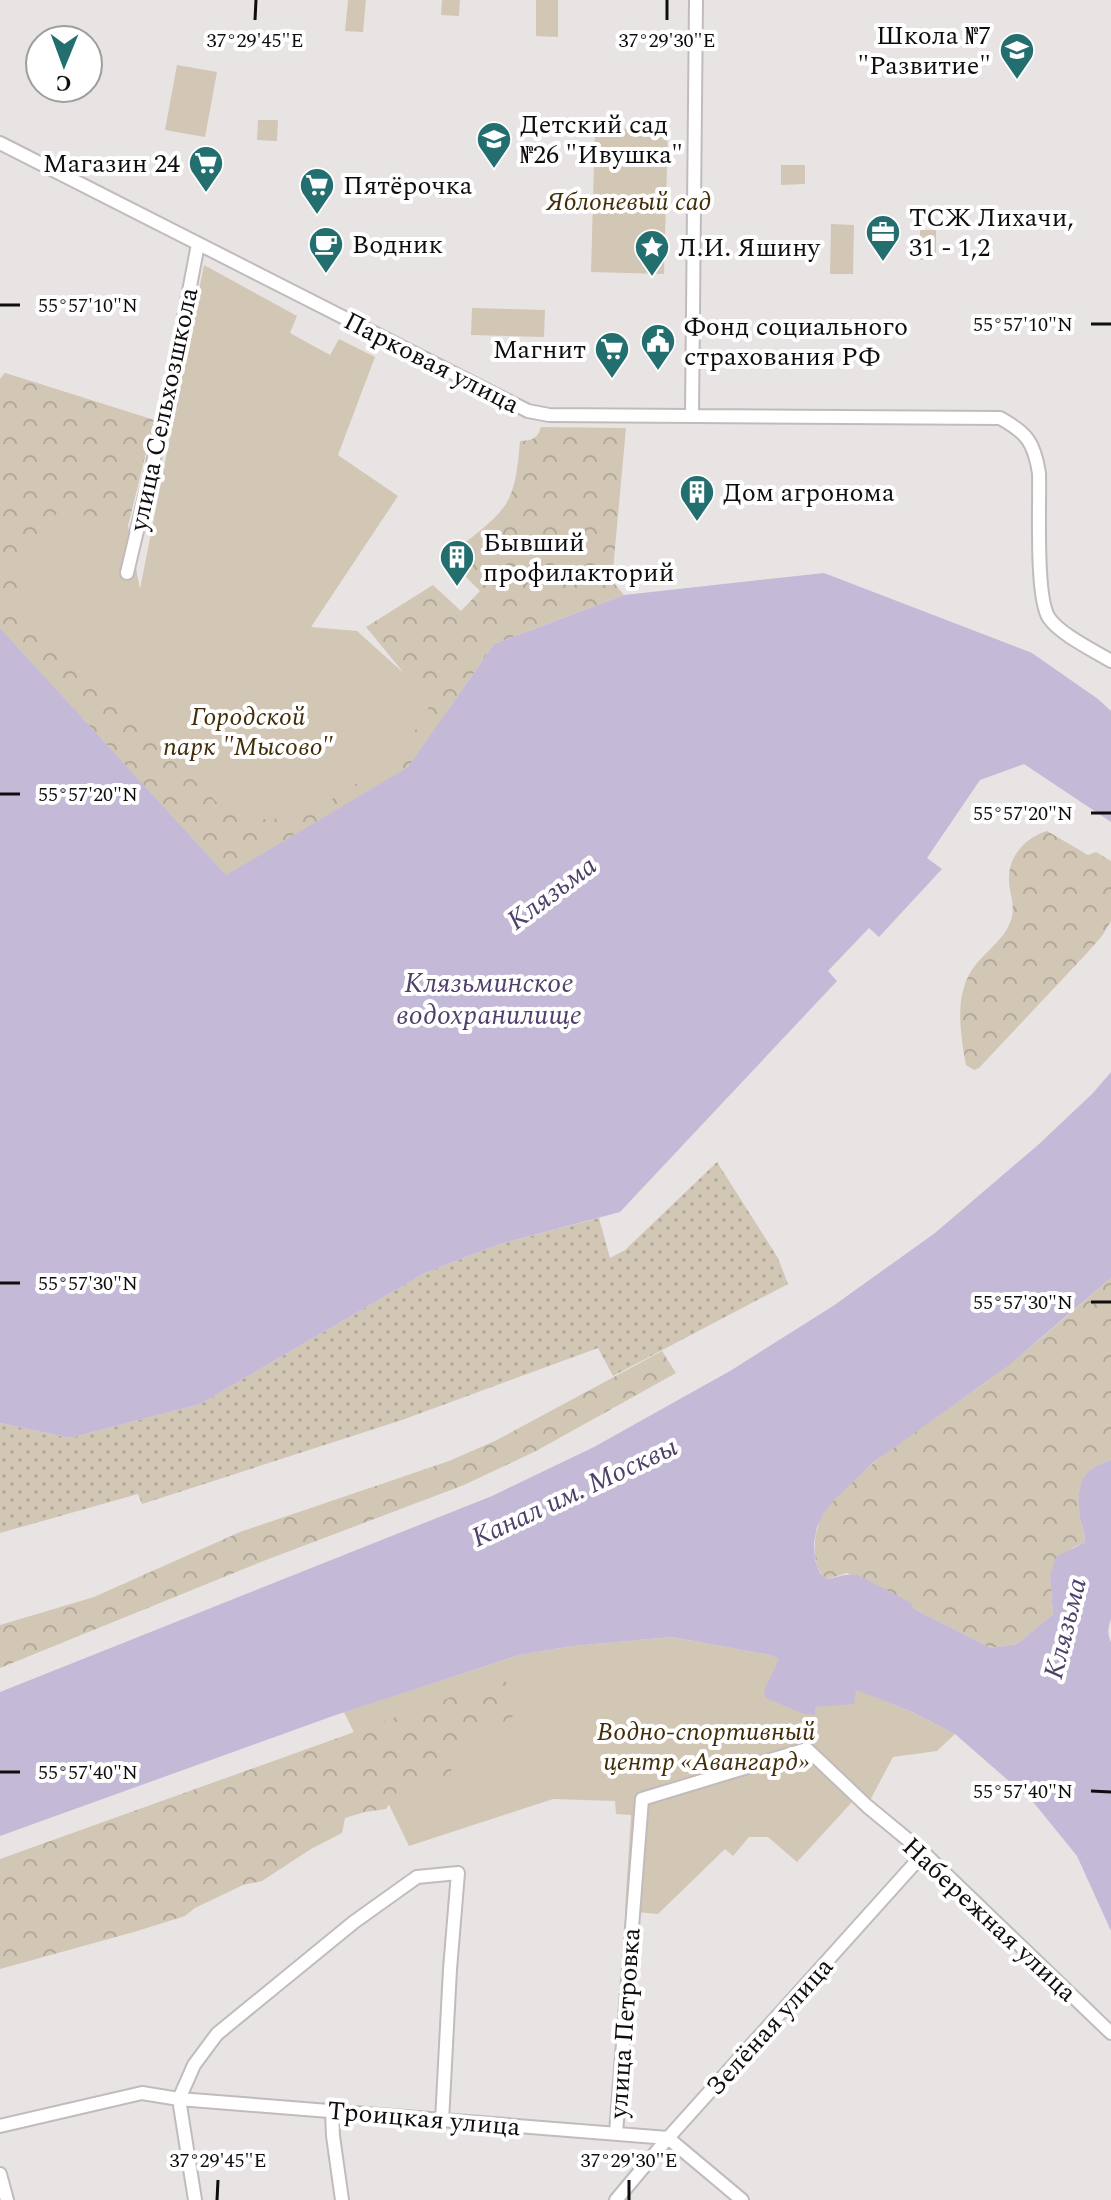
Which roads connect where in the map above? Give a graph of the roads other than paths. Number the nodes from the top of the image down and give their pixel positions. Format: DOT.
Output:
graph roads {
  1 [pos="696,0"];
  2 [pos="0,143"];
  3 [pos="198,244"];
  4 [pos="692,415"];
  5 [pos="127,573"];
  6 [pos="1111,661"];
  7 [pos="924,1853"];
  8 [pos="632,1912"];
  9 [pos="1111,2033"];
  10 [pos="179,2099"];
  11 [pos="332,2111"];
  12 [pos="442,2121"];
  13 [pos="0,2126"];
  14 [pos="616,2133"];
  15 [pos="668,2138"];
  16 [pos="0,2174"];
  17 [pos="7,2200"];
  18 [pos="195,2200"];
  19 [pos="342,2200"];
  20 [pos="616,2200"];
  21 [pos="742,2200"];
  1 -- 4 [label="street"];
  2 -- 3 [label="street, Парковая улица"];
  3 -- 4 [label="street, Парковая улица"];
  3 -- 5 [label="street, улица Сельхозшкола"];
  4 -- 6 [label="street, Парковая улица"];
  7 -- 8 [label="street, Набережная улица"];
  7 -- 9 [label="street, Набережная улица"];
  7 -- 15 [label="street, Зелёная улица"];
  8 -- 14 [label="street, улица Петровка"];
  10 -- 11 [label="street, Троицкая улица"];
  10 -- 12 [label="street"];
  10 -- 13 [label="street, Троицкая улица"];
  10 -- 18 [label="street"];
  11 -- 12 [label="street, Троицкая улица"];
  11 -- 19 [label="street"];
  12 -- 14 [label="street, Троицкая улица"];
  14 -- 15 [label="street, Троицкая улица"];
  15 -- 20 [label="street, Зелёная улица"];
  15 -- 21 [label="street"];
  16 -- 17 [label="street"];
}
